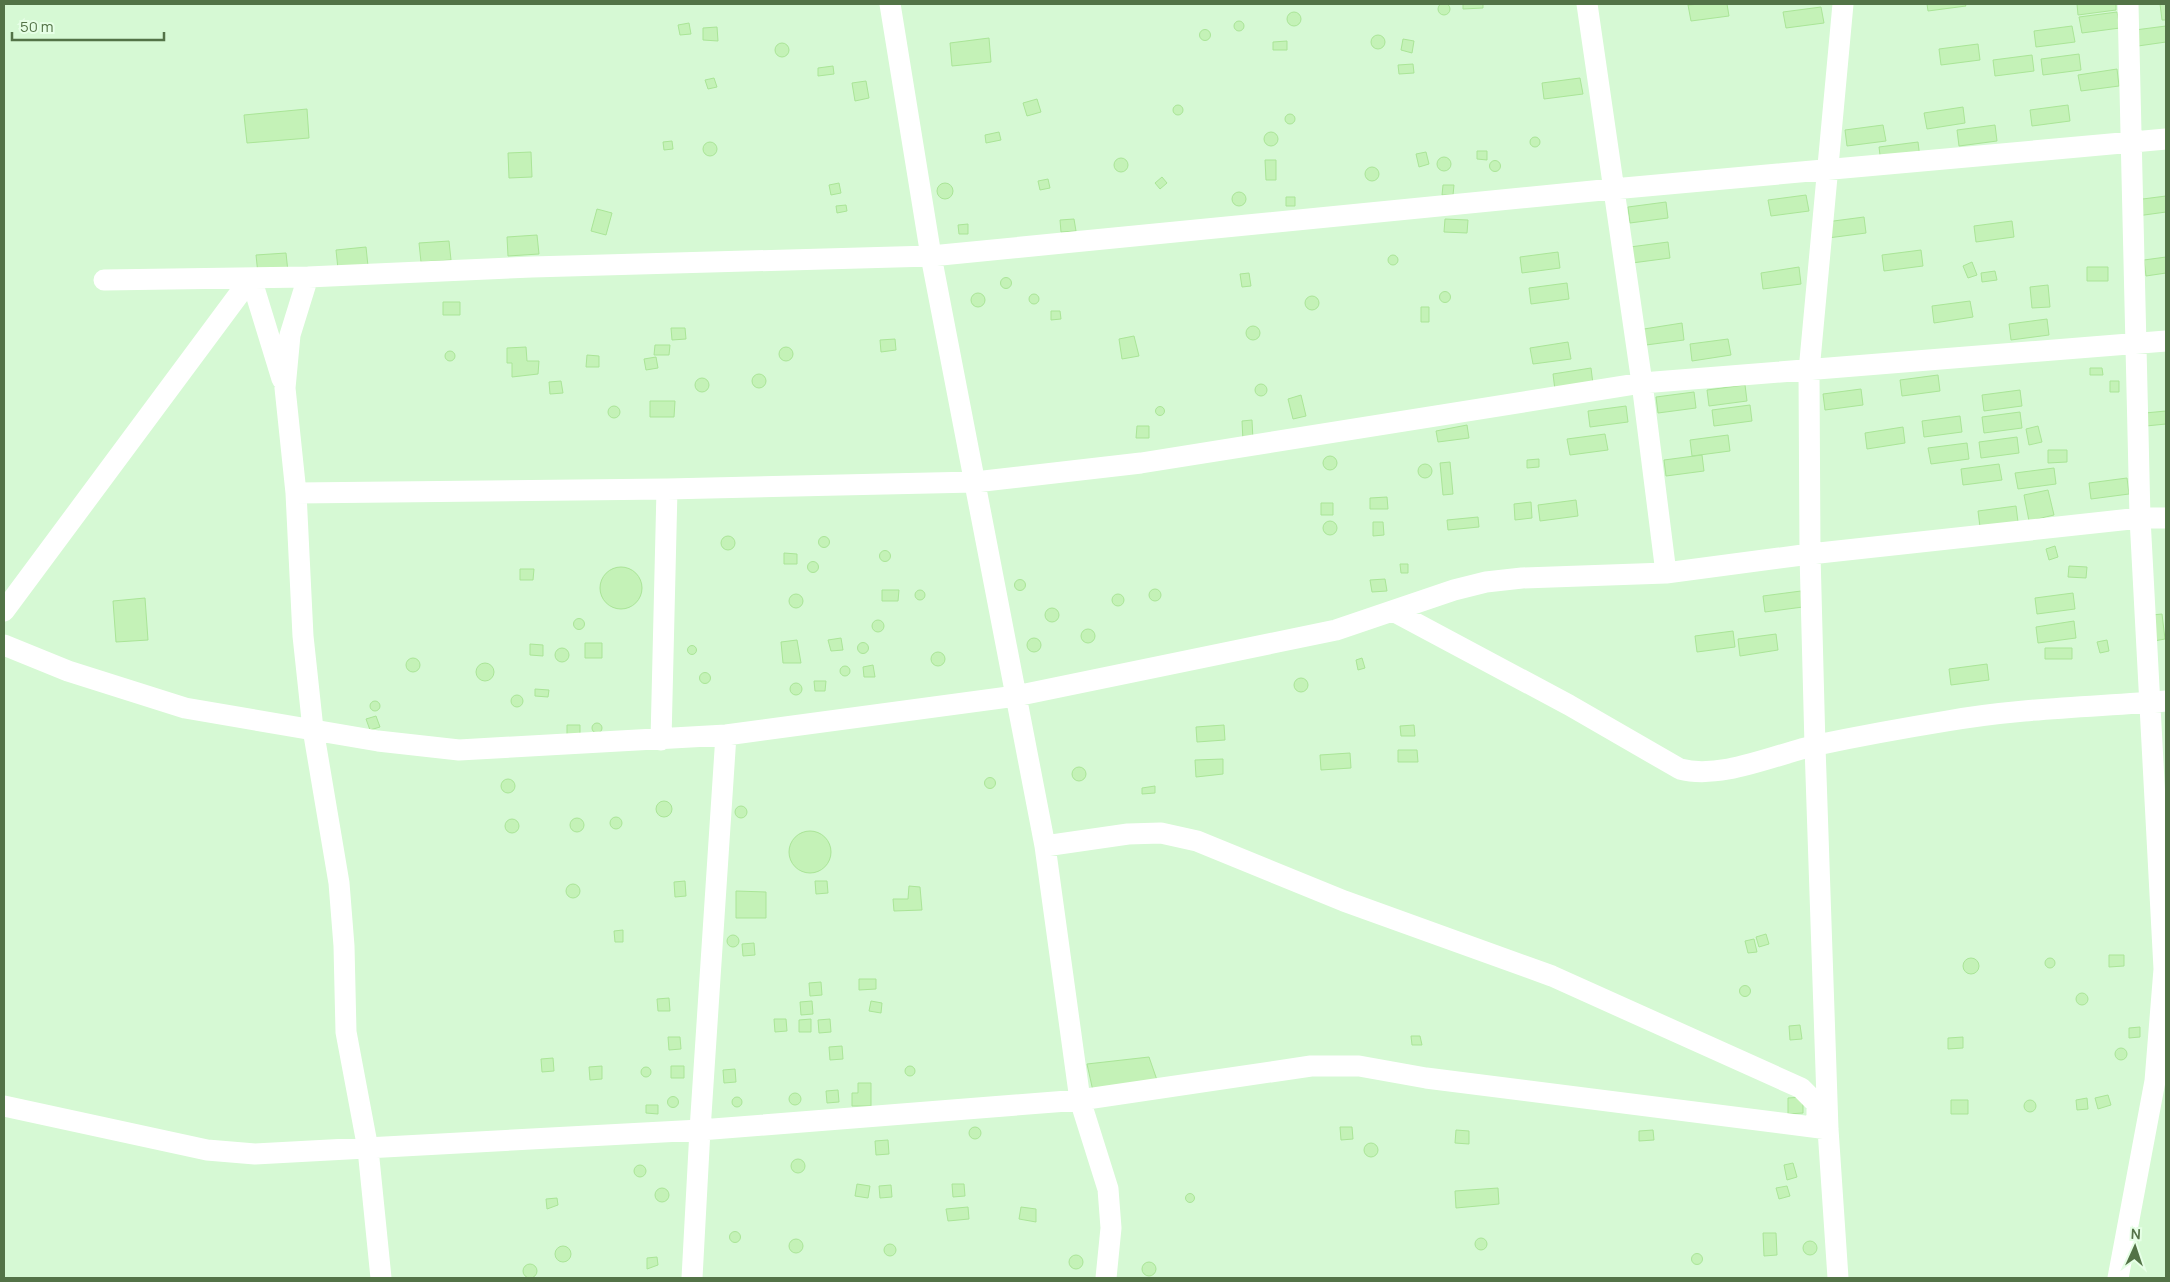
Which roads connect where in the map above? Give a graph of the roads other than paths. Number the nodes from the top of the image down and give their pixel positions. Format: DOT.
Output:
graph roads {
  1 [pos="890,4"];
  2 [pos="1587,4"];
  3 [pos="1843,4"];
  4 [pos="2128,4"];
  5 [pos="2166,139"];
  6 [pos="2132,140"];
  7 [pos="1827,170"];
  8 [pos="1613,189"];
  9 [pos="930,256"];
  10 [pos="308,277"];
  11 [pos="252,278"];
  12 [pos="104,280"];
  13 [pos="2166,342"];
  14 [pos="2136,344"];
  15 [pos="1809,371"];
  16 [pos="1642,383"];
  17 [pos="285,388"];
  18 [pos="975,482"];
  19 [pos="667,489"];
  20 [pos="296,493"];
  21 [pos="2140,518"];
  22 [pos="2166,518"];
  23 [pos="1810,554"];
  24 [pos="1666,573"];
  25 [pos="4,611"];
  26 [pos="1393,611"];
  27 [pos="4,645"];
  28 [pos="1016,696"];
  29 [pos="2158,702"];
  30 [pos="313,729"];
  31 [pos="726,735"];
  32 [pos="661,740"];
  33 [pos="1815,746"];
  34 [pos="1045,846"];
  35 [pos="2163,876"];
  36 [pos="1080,1100"];
  37 [pos="4,1106"];
  38 [pos="1822,1129"];
  39 [pos="700,1130"];
  40 [pos="368,1149"];
  41 [pos="381,1278"];
  42 [pos="692,1278"];
  43 [pos="1106,1278"];
  44 [pos="1838,1278"];
  45 [pos="2118,1278"];
  1 -- 9 [label="street"];
  2 -- 8 [label="street"];
  3 -- 7 [label="street"];
  4 -- 6 [label="street"];
  5 -- 6 [label="street"];
  6 -- 7 [label="street"];
  6 -- 14 [label="street"];
  7 -- 8 [label="street"];
  7 -- 15 [label="street"];
  8 -- 9 [label="street"];
  8 -- 16 [label="street"];
  9 -- 10 [label="street"];
  9 -- 18 [label="street"];
  10 -- 11 [label="street"];
  10 -- 17 [label="street"];
  11 -- 12 [label="street"];
  11 -- 17 [label="street"];
  11 -- 25 [label="street"];
  13 -- 14 [label="street"];
  14 -- 15 [label="street"];
  14 -- 21 [label="street"];
  15 -- 16 [label="street"];
  15 -- 23 [label="street"];
  16 -- 18 [label="street"];
  16 -- 24 [label="street"];
  17 -- 20 [label="street"];
  18 -- 19 [label="street"];
  18 -- 28 [label="street"];
  19 -- 20 [label="street"];
  19 -- 32 [label="street"];
  20 -- 30 [label="street"];
  21 -- 22 [label="street"];
  21 -- 23 [label="street"];
  21 -- 29 [label="street"];
  23 -- 24 [label="street"];
  23 -- 33 [label="street"];
  24 -- 26 [label="street"];
  26 -- 28 [label="street"];
  26 -- 33 [label="street"];
  27 -- 30 [label="street"];
  28 -- 31 [label="street"];
  28 -- 34 [label="street"];
  29 -- 33 [label="street"];
  29 -- 35 [label="street"];
  30 -- 32 [label="street"];
  30 -- 40 [label="street"];
  31 -- 32 [label="street"];
  31 -- 39 [label="street"];
  33 -- 38 [label="street"];
  34 -- 36 [label="street"];
  34 -- 38 [label="street"];
  35 -- 45 [label="street"];
  36 -- 38 [label="street"];
  36 -- 39 [label="street"];
  36 -- 43 [label="street"];
  37 -- 40 [label="street"];
  38 -- 44 [label="street"];
  39 -- 40 [label="street"];
  39 -- 42 [label="street"];
  40 -- 41 [label="street"];
}
